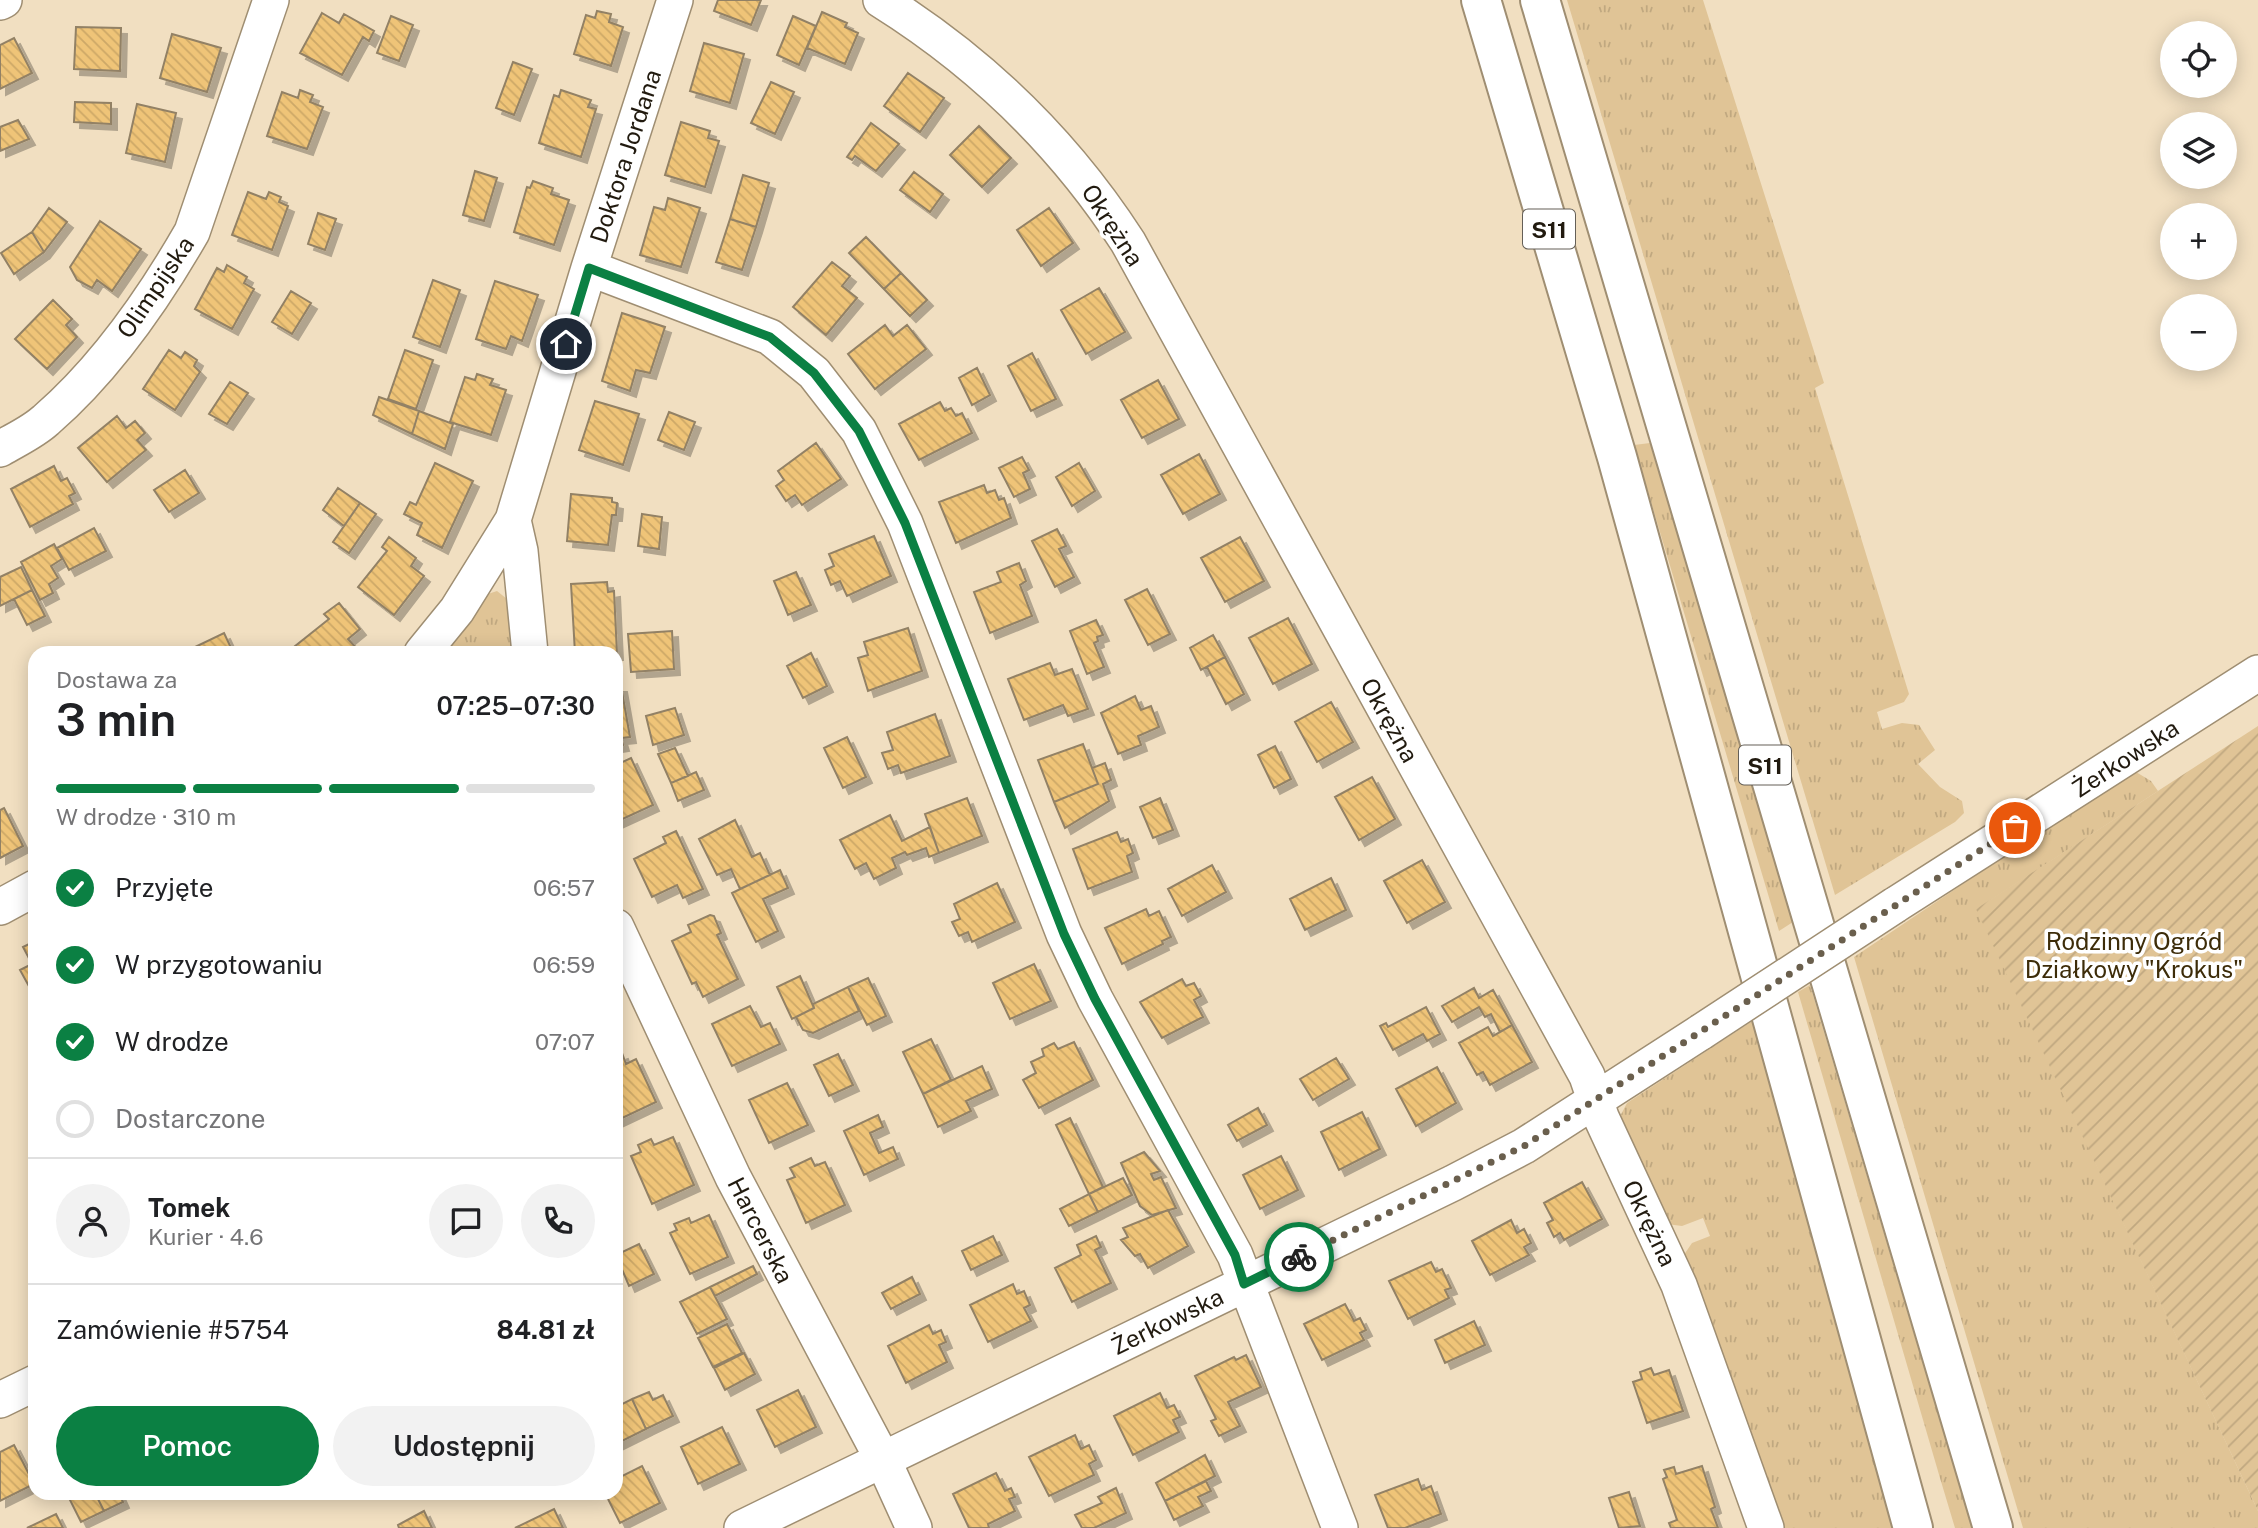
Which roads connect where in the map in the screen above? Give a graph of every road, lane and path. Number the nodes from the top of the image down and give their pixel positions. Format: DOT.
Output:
graph roads {
  1 [pos="271,0"];
  2 [pos="675,0"];
  3 [pos="881,0"];
  4 [pos="1481,0"];
  5 [pos="1540,0"];
  6 [pos="589,268"];
  7 [pos="0,449"];
  8 [pos="513,520"];
  9 [pos="428,646"];
  10 [pos="529,646"];
  11 [pos="2258,673"];
  12 [pos="28,892"];
  13 [pos="0,907"];
  14 [pos="623,942"];
  15 [pos="1595,1100"];
  16 [pos="1244,1284"];
  17 [pos="28,1386"];
  18 [pos="0,1400"];
  19 [pos="883,1460"];
  20 [pos="742,1528"];
  21 [pos="914,1528"];
  22 [pos="1340,1528"];
  23 [pos="1766,1528"];
  24 [pos="1913,1528"];
  25 [pos="1993,1528"];
  1 -- 7 [label="street, Olimpijska"];
  2 -- 6 [label="street, Doktora Jordana"];
  3 -- 15 [label="street, Okrężna"];
  4 -- 24 [label="highway, S11"];
  5 -- 25 [label="highway, S11"];
  6 -- 8 [label="street, Doktora Jordana"];
  6 -- 16 [label="street"];
  8 -- 9 [label="street, Doktora Jordana"];
  8 -- 10 [label="street"];
  11 -- 15 [label="street, Żerkowska, bridge"];
  12 -- 13 [label="street"];
  14 -- 19 [label="street, Harcerska"];
  15 -- 16 [label="street, Żerkowska"];
  15 -- 23 [label="street, Okrężna"];
  16 -- 19 [label="street, Żerkowska"];
  16 -- 22 [label="street"];
  17 -- 18 [label="street"];
  19 -- 20 [label="street, Żerkowska"];
  19 -- 21 [label="street, Harcerska"];
}
